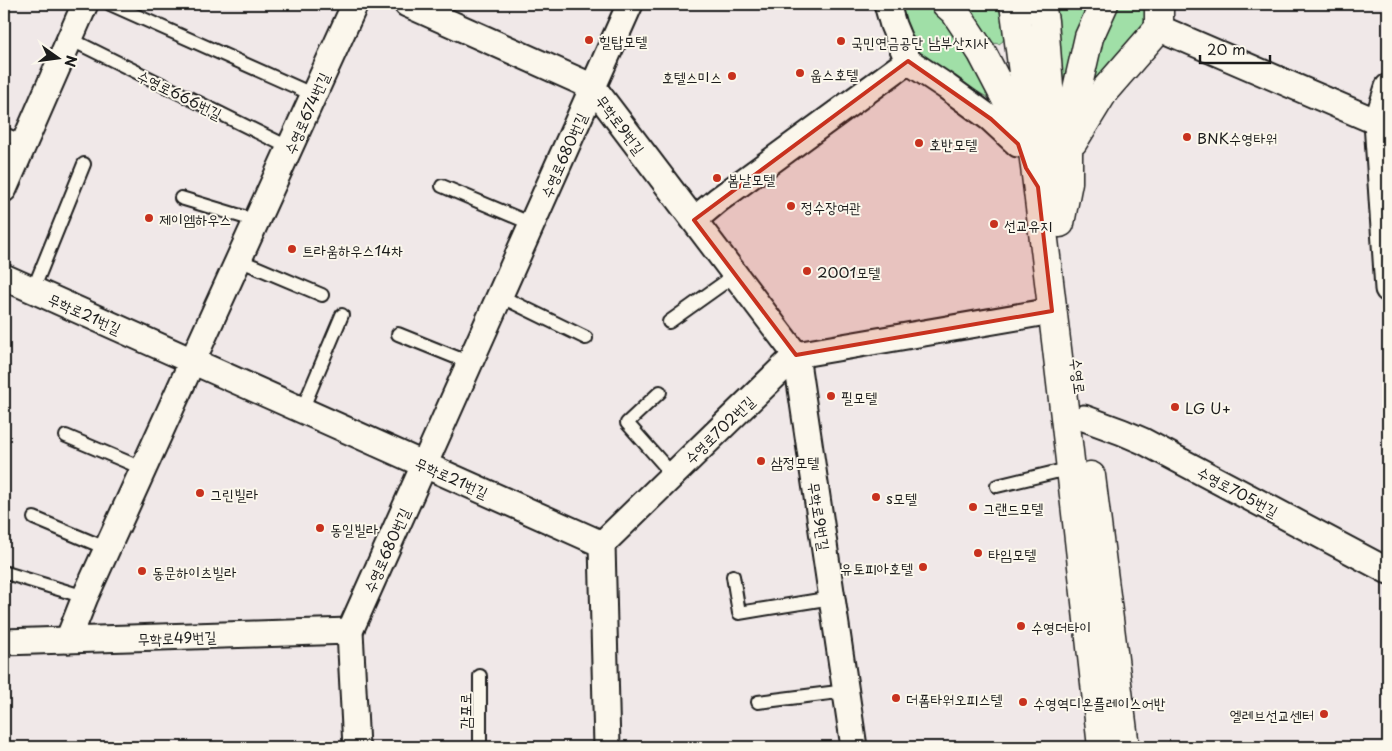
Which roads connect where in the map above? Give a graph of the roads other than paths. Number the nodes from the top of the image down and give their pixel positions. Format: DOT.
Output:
graph roads {
  1 [pos="85,4"];
  2 [pos="110,4"];
  3 [pos="355,4"];
  4 [pos="407,4"];
  5 [pos="630,4"];
  6 [pos="887,4"];
  7 [pos="946,4"];
  8 [pos="1014,4"];
  9 [pos="1041,4"];
  10 [pos="1104,4"];
  11 [pos="1159,16"];
  12 [pos="70,39"];
  13 [pos="908,61"];
  14 [pos="593,87"];
  15 [pos="1388,87"];
  16 [pos="314,95"];
  17 [pos="1377,122"];
  18 [pos="14,138"];
  19 [pos="1018,144"];
  20 [pos="290,148"];
  21 [pos="1068,149"];
  22 [pos="84,164"];
  23 [pos="442,186"];
  24 [pos="1038,186"];
  25 [pos="4,189"];
  26 [pos="181,198"];
  27 [pos="694,220"];
  28 [pos="256,221"];
  29 [pos="532,224"];
  30 [pos="1060,224"];
  31 [pos="239,260"];
  32 [pos="735,275"];
  33 [pos="4,277"];
  34 [pos="1388,289"];
  35 [pos="33,290"];
  36 [pos="322,295"];
  37 [pos="500,296"];
  38 [pos="1052,311"];
  39 [pos="342,315"];
  40 [pos="669,322"];
  41 [pos="398,334"];
  42 [pos="586,338"];
  43 [pos="796,355"];
  44 [pos="193,361"];
  45 [pos="470,363"];
  46 [pos="660,392"];
  47 [pos="302,410"];
  48 [pos="1084,418"];
  49 [pos="66,436"];
  50 [pos="425,465"];
  51 [pos="1072,468"];
  52 [pos="144,469"];
  53 [pos="672,474"];
  54 [pos="997,486"];
  55 [pos="34,518"];
  56 [pos="602,544"];
  57 [pos="108,548"];
  58 [pos="1388,571"];
  59 [pos="6,573"];
  60 [pos="733,576"];
  61 [pos="85,597"];
  62 [pos="832,598"];
  63 [pos="350,631"];
  64 [pos="68,640"];
  65 [pos="4,642"];
  66 [pos="480,676"];
  67 [pos="846,691"];
  68 [pos="758,702"];
  69 [pos="356,747"];
  70 [pos="480,747"];
  71 [pos="606,747"];
  72 [pos="854,747"];
  73 [pos="1102,747"];
  74 [pos="1125,747"];
  1 -- 12 [label="street"];
  2 -- 16 [label="lane"];
  3 -- 16 [label="street, 수영로674번길"];
  4 -- 14 [label="street, 무학로9번길"];
  5 -- 14 [label="street, 수영로680번길"];
  6 -- 13 [label="street"];
  7 -- 19 [label="main road"];
  8 -- 24 [label="main road, 수영로"];
  9 -- 30 [label="main road, 수영로"];
  10 -- 21 [label="main road"];
  11 -- 17 [label="street"];
  11 -- 21 [label="main road"];
  12 -- 18 [label="street"];
  12 -- 20 [label="lane, 수영로666번길"];
  13 -- 19 [label="street"];
  13 -- 27 [label="street"];
  14 -- 27 [label="street, 무학로9번길"];
  14 -- 29 [label="street, 수영로680번길"];
  15 -- 17 [label="street"];
  16 -- 20 [label="street, 수영로674번길"];
  17 -- 34 [label="street"];
  18 -- 25 [label="street"];
  19 -- 24 [label="main road"];
  20 -- 28 [label="street, 수영로674번길"];
  21 -- 30 [label="main road"];
  22 -- 35 [label="lane, 무학로21번길"];
  23 -- 29 [label="lane"];
  24 -- 38 [label="main road, 수영로"];
  26 -- 28 [label="lane"];
  27 -- 32 [label="street, 무학로9번길"];
  28 -- 31 [label="street, 수영로674번길"];
  29 -- 37 [label="street, 수영로680번길"];
  30 -- 48 [label="main road, 수영로"];
  31 -- 36 [label="lane"];
  31 -- 44 [label="street, 수영로674번길"];
  32 -- 40 [label="lane"];
  32 -- 43 [label="street, 무학로9번길"];
  33 -- 35 [label="street, 무학로21번길"];
  35 -- 44 [label="street, 무학로21번길"];
  37 -- 42 [label="lane"];
  37 -- 45 [label="street, 수영로680번길"];
  38 -- 43 [label="street"];
  38 -- 51 [label="main road, 수영로"];
  39 -- 47 [label="lane"];
  41 -- 45 [label="lane"];
  43 -- 53 [label="street, 수영로702번길"];
  43 -- 62 [label="street, 무학로9번길"];
  44 -- 47 [label="street, 무학로21번길"];
  44 -- 52 [label="street, 수영로674번길"];
  45 -- 50 [label="street, 수영로680번길"];
  46 -- 53 [label="lane"];
  47 -- 50 [label="street, 무학로21번길"];
  48 -- 58 [label="street, 수영로705번길"];
  48 -- 74 [label="main road, 수영로"];
  49 -- 52 [label="lane"];
  50 -- 56 [label="street, 무학로21번길"];
  50 -- 63 [label="street, 수영로680번길"];
  51 -- 54 [label="lane"];
  51 -- 73 [label="main road, 수영로"];
  52 -- 57 [label="street, 수영로674번길"];
  53 -- 56 [label="street, 수영로702번길"];
  55 -- 57 [label="lane"];
  56 -- 71 [label="street"];
  57 -- 61 [label="street, 수영로674번길"];
  59 -- 61 [label="lane"];
  60 -- 62 [label="lane"];
  61 -- 64 [label="street, 수영로674번길"];
  62 -- 67 [label="street, 무학로9번길"];
  63 -- 64 [label="street, 무학로49번길"];
  63 -- 69 [label="street, 수영로680번길"];
  64 -- 65 [label="street, 무학로49번길"];
  66 -- 70 [label="lane, 감포로"];
  67 -- 68 [label="lane"];
  67 -- 72 [label="street, 무학로9번길"];
}
